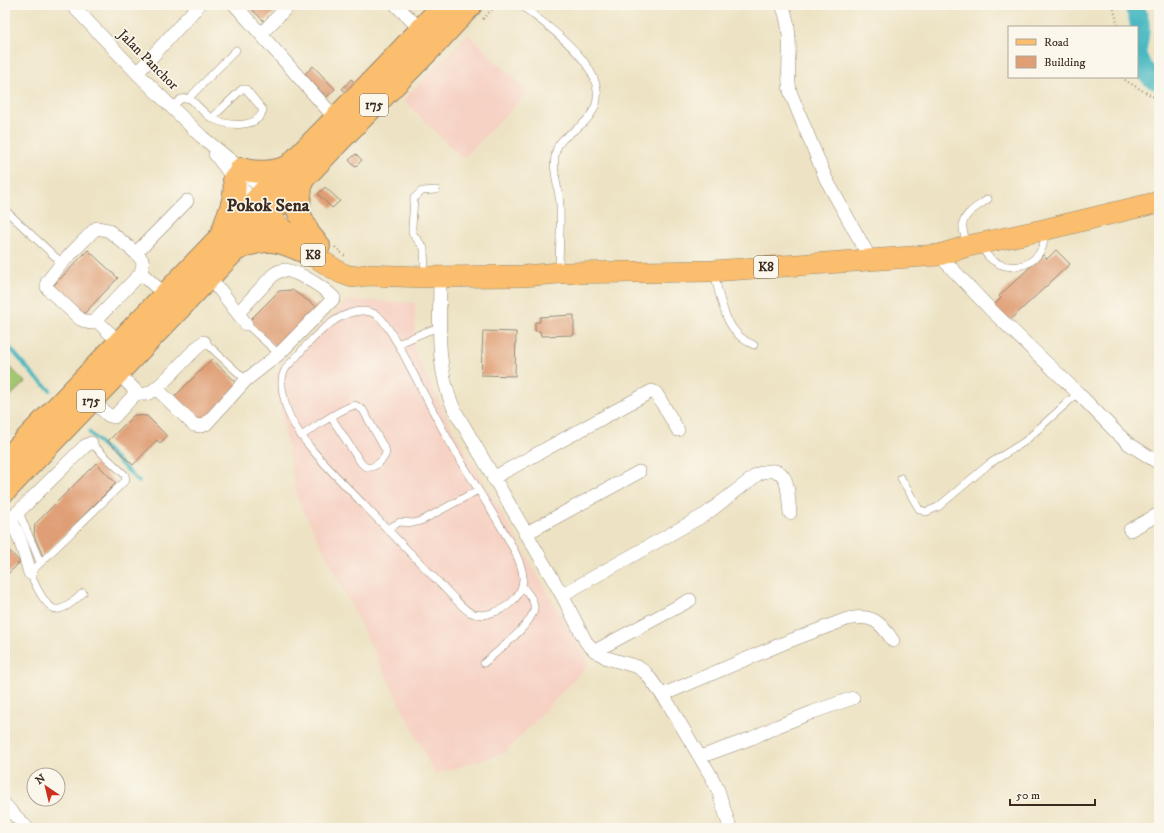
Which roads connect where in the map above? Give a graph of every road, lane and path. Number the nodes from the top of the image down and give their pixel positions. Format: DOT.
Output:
graph roads {
  1 [pos="72,5"];
  2 [pos="199,5"];
  3 [pos="235,5"];
  4 [pos="289,5"];
  5 [pos="396,5"];
  6 [pos="443,5"];
  7 [pos="496,5"];
  8 [pos="521,5"];
  9 [pos="782,5"];
  10 [pos="1113,5"];
  11 [pos="476,13"];
  12 [pos="1118,26"];
  13 [pos="421,30"];
  14 [pos="261,34"];
  15 [pos="236,50"];
  16 [pos="137,73"];
  17 [pos="1123,78"];
  18 [pos="189,98"];
  19 [pos="1159,100"];
  20 [pos="172,107"];
  21 [pos="212,118"];
  22 [pos="335,118"];
  23 [pos="296,173"];
  24 [pos="238,174"];
  25 [pos="436,190"];
  26 [pos="988,199"];
  27 [pos="187,201"];
  28 [pos="1159,202"];
  29 [pos="266,204"];
  30 [pos="5,210"];
  31 [pos="1044,230"];
  32 [pos="228,243"];
  33 [pos="974,245"];
  34 [pos="321,248"];
  35 [pos="136,253"];
  36 [pos="939,255"];
  37 [pos="347,257"];
  38 [pos="871,260"];
  39 [pos="62,263"];
  40 [pos="713,271"];
  41 [pos="141,273"];
  42 [pos="559,273"];
  43 [pos="432,276"];
  44 [pos="208,279"];
  45 [pos="165,294"];
  46 [pos="242,318"];
  47 [pos="96,320"];
  48 [pos="440,328"];
  49 [pos="119,342"];
  50 [pos="204,342"];
  51 [pos="398,344"];
  52 [pos="754,345"];
  53 [pos="279,354"];
  54 [pos="118,373"];
  55 [pos="246,380"];
  56 [pos="156,388"];
  57 [pos="137,392"];
  58 [pos="1078,393"];
  59 [pos="92,400"];
  60 [pos="331,417"];
  61 [pos="678,430"];
  62 [pos="301,436"];
  63 [pos="91,443"];
  64 [pos="5,461"];
  65 [pos="1159,463"];
  66 [pos="639,472"];
  67 [pos="493,478"];
  68 [pos="902,478"];
  69 [pos="478,490"];
  70 [pos="5,491"];
  71 [pos="790,513"];
  72 [pos="12,514"];
  73 [pos="1159,514"];
  74 [pos="387,529"];
  75 [pos="1130,530"];
  76 [pos="525,534"];
  77 [pos="40,562"];
  78 [pos="30,573"];
  79 [pos="522,586"];
  80 [pos="83,593"];
  81 [pos="562,595"];
  82 [pos="690,600"];
  83 [pos="893,641"];
  84 [pos="595,650"];
  85 [pos="484,663"];
  86 [pos="662,695"];
  87 [pos="853,698"];
  88 [pos="700,757"];
  89 [pos="5,805"];
  90 [pos="26,828"];
  91 [pos="730,828"];
  1 -- 16 [label="street, Jalan Panchor"];
  2 -- 16 [label="street"];
  3 -- 14 [label="street"];
  4 -- 14 [label="street"];
  5 -- 13 [label="street"];
  6 -- 13 [label="highway, 175"];
  7 -- 11 [label="path"];
  8 -- 42 [label="lane"];
  9 -- 38 [label="street"];
  10 -- 12 [label="path"];
  11 -- 23 [label="highway, 175"];
  13 -- 22 [label="highway, 175"];
  14 -- 22 [label="street"];
  15 -- 18 [label="lane"];
  16 -- 20 [label="street, Jalan Panchor"];
  17 -- 19 [label="path"];
  18 -- 20 [label="lane"];
  18 -- 21 [label="lane"];
  20 -- 24 [label="street, Jalan Panchor"];
  21 -- 21 [label="lane"];
  22 -- 23 [label="highway, 175"];
  23 -- 24 [label="highway"];
  23 -- 29 [label="highway, 175"];
  23 -- 34 [label="highway"];
  24 -- 29 [label="street, Jalan Panchor"];
  24 -- 32 [label="highway"];
  25 -- 43 [label="lane"];
  26 -- 33 [label="lane"];
  27 -- 35 [label="street"];
  28 -- 31 [label="main road, K8"];
  29 -- 32 [label="highway, 175"];
  29 -- 34 [label="main road, K8"];
  30 -- 39 [label="lane"];
  31 -- 33 [label="main road, K8"];
  31 -- 33 [label="lane"];
  32 -- 34 [label="highway"];
  32 -- 44 [label="highway, 175"];
  32 -- 45 [label="highway, 175"];
  33 -- 36 [label="main road, K8"];
  34 -- 37 [label="path"];
  34 -- 43 [label="main road, K8"];
  35 -- 39 [label="street"];
  35 -- 41 [label="street"];
  36 -- 38 [label="main road, K8"];
  36 -- 58 [label="street"];
  38 -- 40 [label="main road, K8"];
  39 -- 47 [label="street"];
  40 -- 42 [label="main road, K8"];
  40 -- 52 [label="lane"];
  41 -- 45 [label="street"];
  41 -- 47 [label="street"];
  42 -- 43 [label="main road, K8"];
  43 -- 48 [label="street"];
  44 -- 46 [label="street"];
  44 -- 54 [label="highway, 175"];
  45 -- 49 [label="highway, 175"];
  46 -- 53 [label="lane"];
  46 -- 53 [label="street"];
  47 -- 49 [label="street"];
  48 -- 51 [label="lane"];
  48 -- 67 [label="street"];
  49 -- 64 [label="highway, 175"];
  50 -- 55 [label="lane"];
  50 -- 56 [label="street"];
  51 -- 62 [label="lane"];
  51 -- 69 [label="lane"];
  53 -- 55 [label="street"];
  54 -- 57 [label="street"];
  54 -- 59 [label="highway, 175"];
  55 -- 56 [label="street"];
  56 -- 57 [label="street"];
  57 -- 59 [label="street"];
  58 -- 65 [label="street"];
  58 -- 68 [label="lane"];
  59 -- 70 [label="highway, 175"];
  60 -- 60 [label="lane"];
  60 -- 62 [label="lane"];
  61 -- 67 [label="street"];
  62 -- 74 [label="lane"];
  63 -- 72 [label="street"];
  63 -- 77 [label="lane"];
  66 -- 76 [label="street"];
  67 -- 76 [label="street"];
  69 -- 74 [label="lane"];
  69 -- 79 [label="lane"];
  71 -- 81 [label="street"];
  72 -- 77 [label="lane"];
  72 -- 78 [label="street"];
  73 -- 75 [label="street"];
  74 -- 79 [label="lane"];
  76 -- 81 [label="street"];
  77 -- 78 [label="lane"];
  78 -- 80 [label="lane"];
  79 -- 85 [label="lane"];
  81 -- 84 [label="street"];
  82 -- 84 [label="street"];
  83 -- 86 [label="street"];
  84 -- 86 [label="street"];
  86 -- 88 [label="street"];
  87 -- 88 [label="street"];
  88 -- 91 [label="street"];
  89 -- 90 [label="street"];
}
